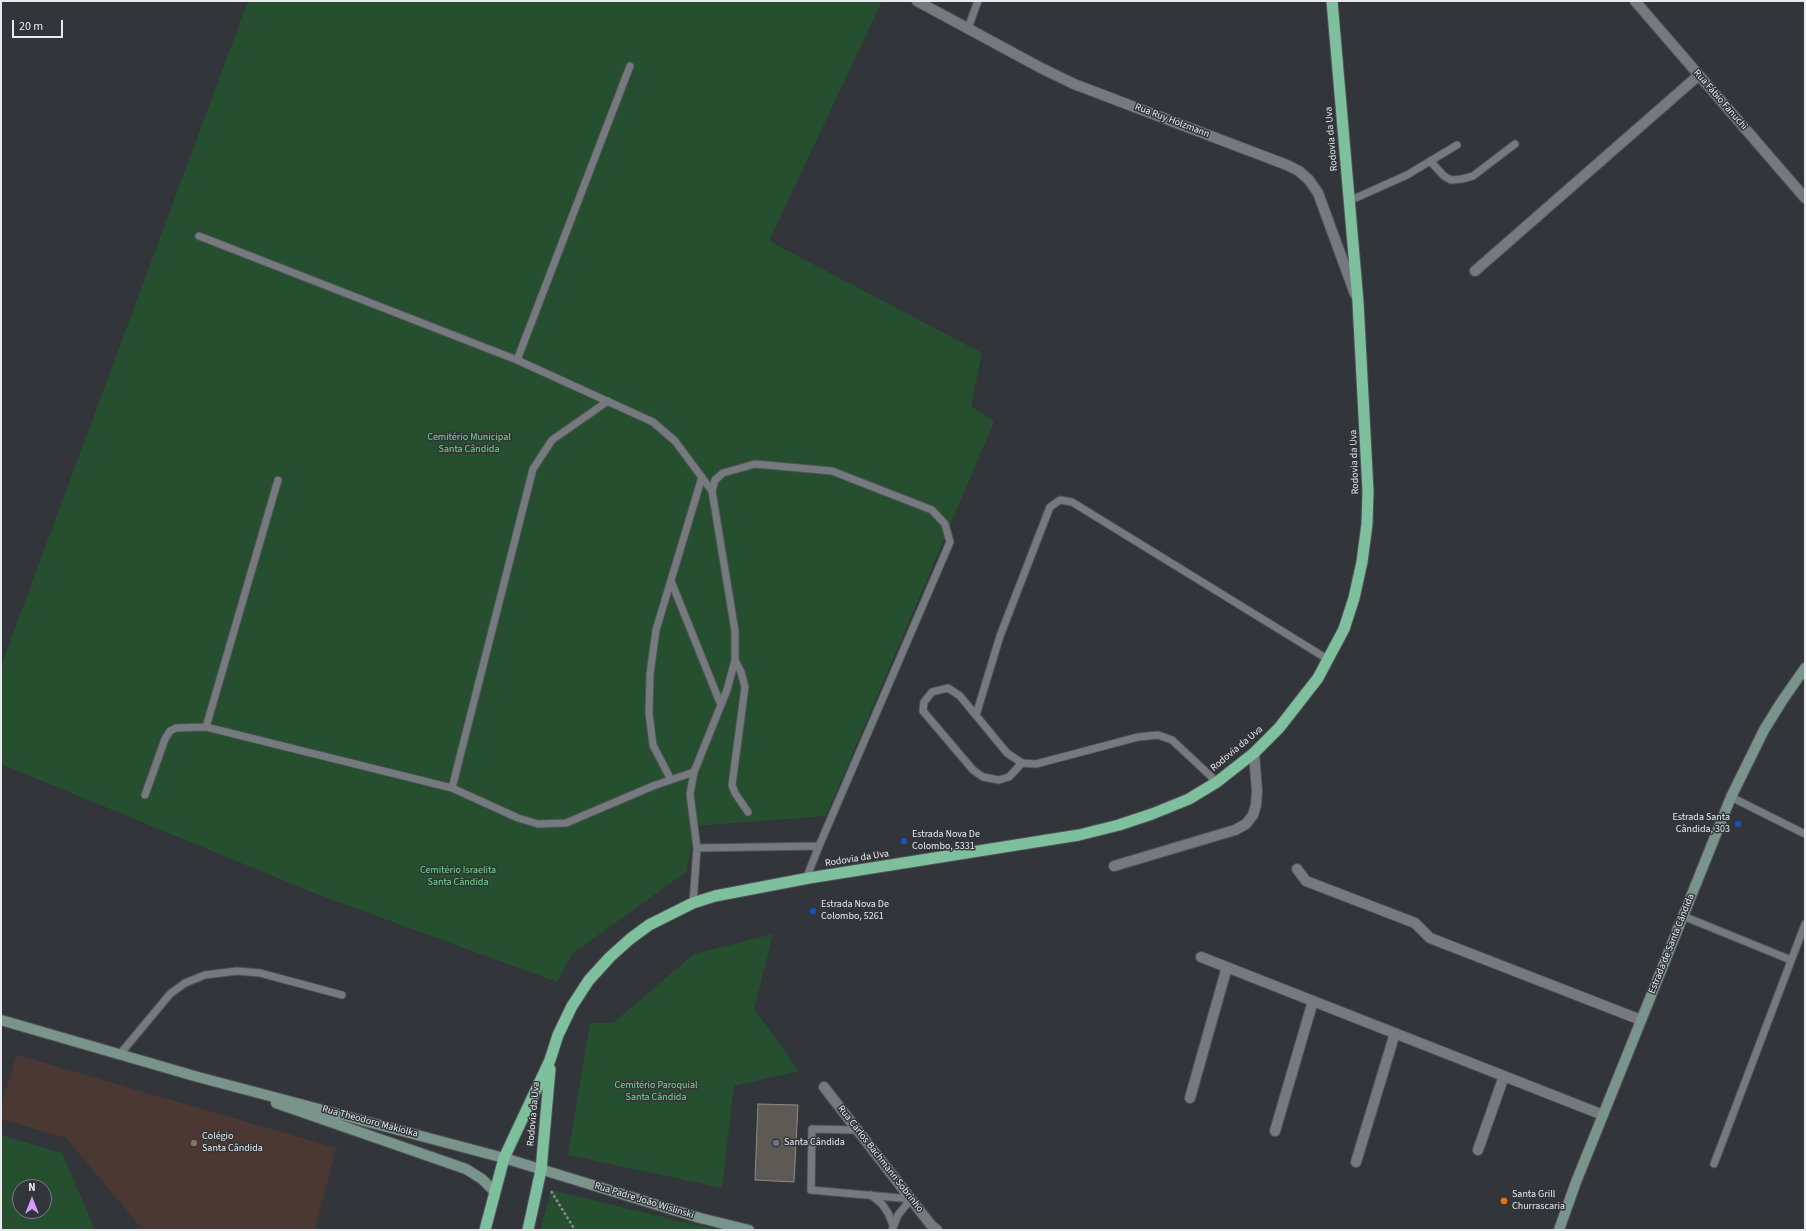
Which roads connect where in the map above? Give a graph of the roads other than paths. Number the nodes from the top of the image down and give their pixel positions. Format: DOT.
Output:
graph roads {
  1 [pos="917,1"];
  2 [pos="978,1"];
  3 [pos="1332,1"];
  4 [pos="1635,1"];
  5 [pos="968,28"];
  6 [pos="630,66"];
  7 [pos="1699,75"];
  8 [pos="1514,144"];
  9 [pos="1457,145"];
  10 [pos="1430,161"];
  11 [pos="1805,198"];
  12 [pos="1349,201"];
  13 [pos="198,236"];
  14 [pos="1475,271"];
  15 [pos="1358,302"];
  16 [pos="517,360"];
  17 [pos="608,401"];
  18 [pos="702,477"];
  19 [pos="278,480"];
  20 [pos="712,491"];
  21 [pos="670,581"];
  22 [pos="735,660"];
  23 [pos="1329,660"];
  24 [pos="1803,674"];
  25 [pos="721,705"];
  26 [pos="976,715"];
  27 [pos="206,727"];
  28 [pos="1254,753"];
  29 [pos="1022,763"];
  30 [pos="694,772"];
  31 [pos="671,780"];
  32 [pos="1217,782"];
  33 [pos="452,788"];
  34 [pos="145,794"];
  35 [pos="1731,797"];
  36 [pos="748,812"];
  37 [pos="1805,834"];
  38 [pos="819,846"];
  39 [pos="697,848"];
  40 [pos="1114,866"];
  41 [pos="1297,869"];
  42 [pos="806,879"];
  43 [pos="692,903"];
  44 [pos="1683,916"];
  45 [pos="1805,924"];
  46 [pos="1803,937"];
  47 [pos="1201,957"];
  48 [pos="1791,960"];
  49 [pos="1227,967"];
  50 [pos="342,995"];
  51 [pos="1313,1001"];
  52 [pos="1,1020"];
  53 [pos="1641,1020"];
  54 [pos="1395,1033"];
  55 [pos="120,1054"];
  56 [pos="550,1060"];
  57 [pos="198,1076"];
  58 [pos="1504,1076"];
  59 [pos="824,1087"];
  60 [pos="1190,1098"];
  61 [pos="1603,1115"];
  62 [pos="857,1130"];
  63 [pos="1275,1131"];
  64 [pos="1478,1150"];
  65 [pos="504,1158"];
  66 [pos="1356,1162"];
  67 [pos="1714,1164"];
  68 [pos="541,1170"];
  69 [pos="495,1192"];
  70 [pos="871,1195"];
  71 [pos="911,1199"];
  72 [pos="892,1227"];
  73 [pos="485,1230"];
  74 [pos="528,1230"];
  75 [pos="748,1230"];
  76 [pos="937,1230"];
  77 [pos="1559,1230"];
  1 -- 5 [label="street, Rua Ruy Holzmann"];
  2 -- 5 [label="lane"];
  3 -- 12 [label="highway, Rodovia da Uva"];
  4 -- 7 [label="street, Rua Fábio Fanuchi"];
  5 -- 15 [label="street, Rua Ruy Holzmann"];
  6 -- 16 [label="lane"];
  7 -- 11 [label="street, Rua Fábio Fanuchi"];
  7 -- 14 [label="street"];
  8 -- 10 [label="lane"];
  9 -- 10 [label="lane"];
  10 -- 12 [label="lane"];
  12 -- 15 [label="highway, Rodovia da Uva"];
  13 -- 16 [label="lane"];
  15 -- 23 [label="highway, Rodovia da Uva"];
  16 -- 17 [label="lane"];
  17 -- 18 [label="lane"];
  17 -- 33 [label="lane"];
  18 -- 20 [label="lane"];
  18 -- 21 [label="lane"];
  19 -- 27 [label="lane"];
  20 -- 22 [label="lane"];
  20 -- 38 [label="lane"];
  21 -- 25 [label="lane"];
  21 -- 31 [label="lane"];
  22 -- 25 [label="lane"];
  22 -- 36 [label="lane"];
  23 -- 26 [label="lane"];
  23 -- 28 [label="highway, Rodovia da Uva"];
  24 -- 35 [label="main road, Estrada de Santa Cândida"];
  25 -- 30 [label="lane"];
  26 -- 29 [label="lane"];
  26 -- 29 [label="lane"];
  27 -- 33 [label="lane"];
  27 -- 34 [label="lane"];
  28 -- 32 [label="highway, Rodovia da Uva"];
  28 -- 40 [label="street"];
  29 -- 32 [label="lane"];
  30 -- 31 [label="lane"];
  30 -- 39 [label="lane"];
  31 -- 33 [label="lane"];
  32 -- 42 [label="highway, Rodovia da Uva"];
  35 -- 37 [label="lane"];
  35 -- 44 [label="main road, Estrada de Santa Cândida"];
  38 -- 39 [label="lane"];
  38 -- 42 [label="lane"];
  39 -- 43 [label="lane"];
  41 -- 53 [label="street"];
  42 -- 43 [label="highway, Rodovia da Uva"];
  43 -- 56 [label="highway, Rodovia da Uva"];
  44 -- 48 [label="lane"];
  44 -- 53 [label="main road, Estrada de Santa Cândida"];
  45 -- 46 [label="lane"];
  46 -- 48 [label="lane"];
  47 -- 49 [label="street"];
  48 -- 67 [label="lane"];
  49 -- 51 [label="street"];
  49 -- 60 [label="street"];
  50 -- 55 [label="lane"];
  51 -- 54 [label="street"];
  51 -- 63 [label="street"];
  52 -- 55 [label="main road, Rua Theodoro Makiolka"];
  53 -- 61 [label="main road, Estrada de Santa Cândida"];
  54 -- 58 [label="street"];
  54 -- 66 [label="street"];
  55 -- 57 [label="main road, Rua Theodoro Makiolka"];
  56 -- 65 [label="highway, Rodovia da Uva"];
  56 -- 68 [label="highway, Rodovia da Uva"];
  57 -- 65 [label="main road, Rua Theodoro Makiolka"];
  57 -- 69 [label="main road, Rua Theodoro Makiolka"];
  58 -- 61 [label="street"];
  58 -- 64 [label="street"];
  59 -- 62 [label="street, Rua Carlos Bachmann Sobrinho"];
  61 -- 77 [label="main road, Estrada de Santa Cândida"];
  62 -- 70 [label="lane"];
  62 -- 71 [label="street, Rua Carlos Bachmann Sobrinho"];
  65 -- 68 [label="main road, Rua Theodoro Makiolka"];
  65 -- 69 [label="highway, Rodovia da Uva"];
  68 -- 74 [label="highway, Rodovia da Uva"];
  68 -- 75 [label="main road, Rua Padre João Wislinski"];
  69 -- 73 [label="highway, Rodovia da Uva"];
  70 -- 71 [label="lane"];
  70 -- 72 [label="lane"];
  71 -- 72 [label="lane"];
  71 -- 76 [label="street, Rua Carlos Bachmann Sobrinho"];
}
